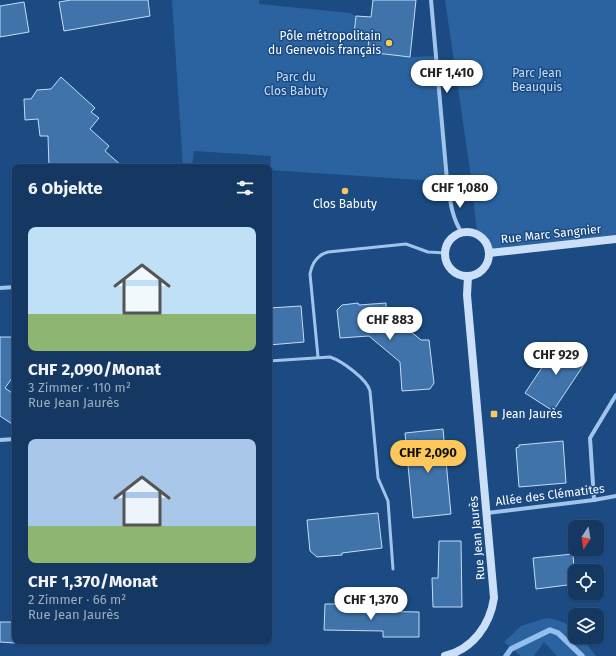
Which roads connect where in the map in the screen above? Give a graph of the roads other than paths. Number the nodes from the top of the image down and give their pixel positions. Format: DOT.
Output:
graph roads {
  1 [pos="431,0"];
  2 [pos="462,233"];
  3 [pos="616,239"];
  4 [pos="446,253"];
  5 [pos="489,253"];
  6 [pos="468,276"];
  7 [pos="12,287"];
  8 [pos="0,288"];
  9 [pos="318,357"];
  10 [pos="272,361"];
  11 [pos="616,395"];
  12 [pos="12,439"];
  13 [pos="0,440"];
  14 [pos="616,496"];
  15 [pos="594,500"];
  16 [pos="487,513"];
  17 [pos="393,569"];
  18 [pos="445,656"];
  1 -- 2 [label="street"];
  2 -- 4 [label="street"];
  2 -- 5 [label="street"];
  3 -- 5 [label="street, Rue Marc Sangnier"];
  4 -- 6 [label="street"];
  4 -- 9 [label="lane"];
  5 -- 6 [label="street"];
  6 -- 16 [label="street, Rue Jean Jaurès"];
  7 -- 8 [label="street"];
  9 -- 10 [label="lane"];
  9 -- 17 [label="lane"];
  11 -- 15 [label="street"];
  12 -- 13 [label="street"];
  14 -- 15 [label="street, Allée des Clématites"];
  15 -- 16 [label="street, Allée des Clématites"];
  16 -- 18 [label="street, Rue Jean Jaurès"];
}
